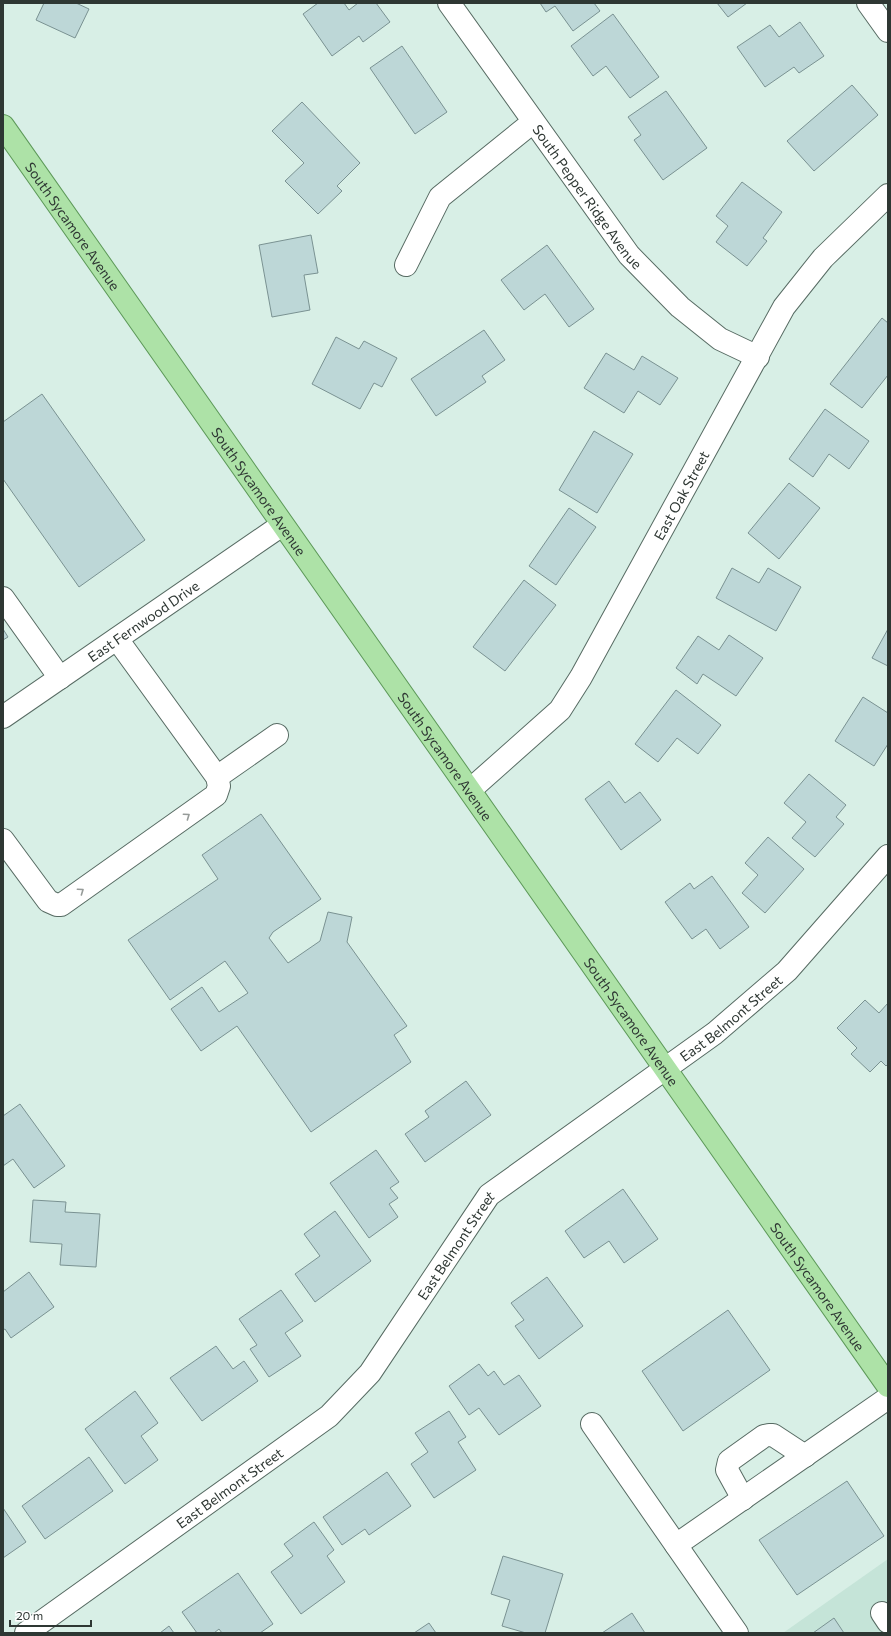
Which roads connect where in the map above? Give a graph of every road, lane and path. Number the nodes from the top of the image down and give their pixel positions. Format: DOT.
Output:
graph roads {
  1 [pos="449,3"];
  2 [pos="868,3"];
  3 [pos="888,31"];
  4 [pos="534,122"];
  5 [pos="3,126"];
  6 [pos="888,195"];
  7 [pos="406,265"];
  8 [pos="758,357"];
  9 [pos="282,525"];
  10 [pos="3,598"];
  11 [pos="117,639"];
  12 [pos="60,678"];
  13 [pos="3,717"];
  14 [pos="277,735"];
  15 [pos="217,777"];
  16 [pos="470,790"];
  17 [pos="3,840"];
  18 [pos="888,856"];
  19 [pos="665,1068"];
  20 [pos="888,1386"];
  21 [pos="888,1398"];
  22 [pos="592,1424"];
  23 [pos="805,1456"];
  24 [pos="743,1499"];
  25 [pos="676,1546"];
  26 [pos="26,1633"];
  27 [pos="737,1633"];
  1 -- 4 [label="street, South Pepper Ridge Avenue"];
  2 -- 3 [label="street"];
  4 -- 7 [label="street"];
  4 -- 8 [label="street, South Pepper Ridge Avenue"];
  5 -- 9 [label="main road, South Sycamore Avenue"];
  6 -- 8 [label="street, East Oak Street"];
  8 -- 16 [label="street, East Oak Street"];
  9 -- 11 [label="street, East Fernwood Drive"];
  9 -- 16 [label="main road, South Sycamore Avenue"];
  10 -- 12 [label="street"];
  11 -- 12 [label="street, East Fernwood Drive"];
  11 -- 15 [label="street"];
  12 -- 13 [label="street, East Fernwood Drive"];
  14 -- 15 [label="street"];
  17 -- 15 [label="street, one-way"];
  16 -- 19 [label="main road, South Sycamore Avenue"];
  18 -- 19 [label="street, East Belmont Street"];
  19 -- 20 [label="main road, South Sycamore Avenue"];
  19 -- 26 [label="street, East Belmont Street"];
  21 -- 23 [label="street"];
  22 -- 25 [label="street"];
  23 -- 24 [label="street"];
  23 -- 24 [label="street"];
  24 -- 25 [label="street"];
  25 -- 27 [label="street"];
}
